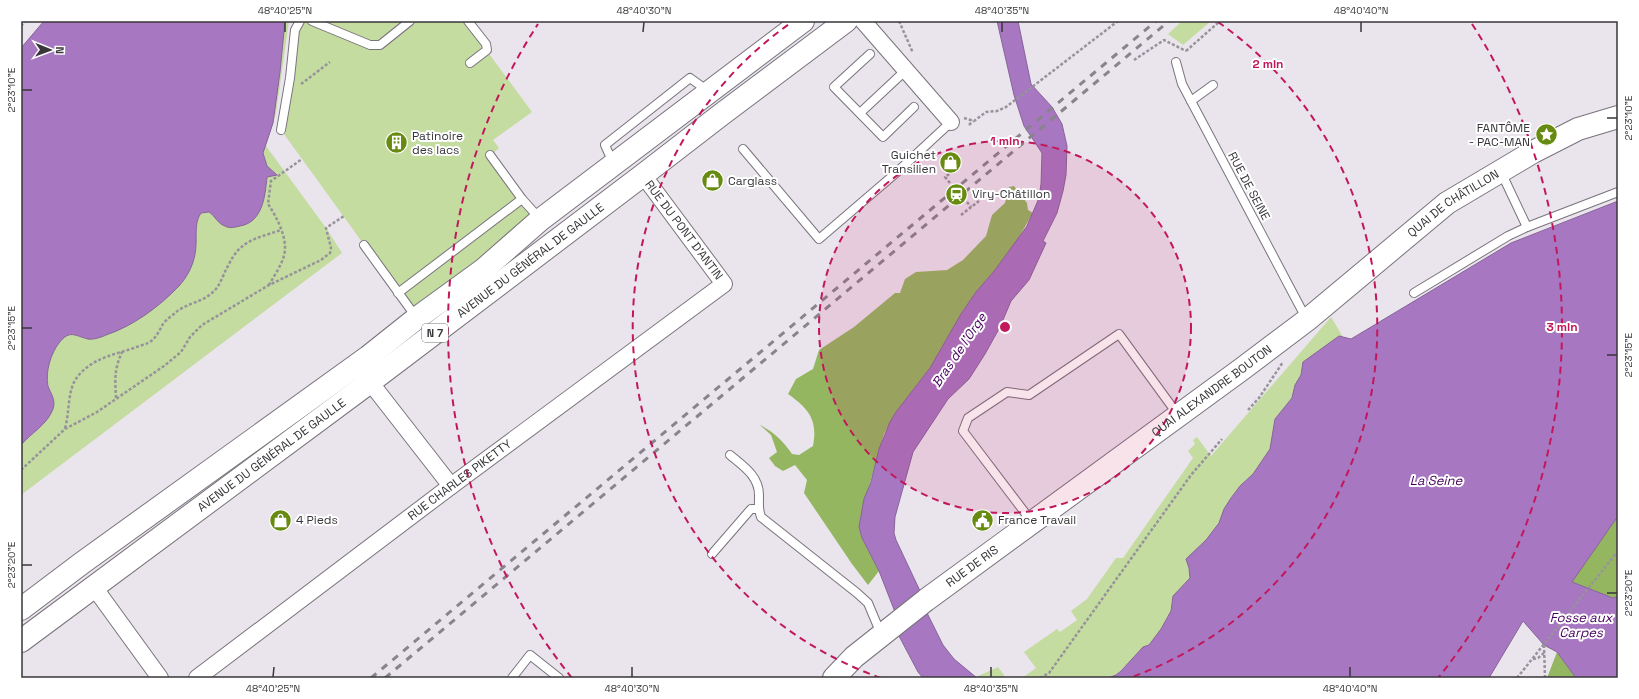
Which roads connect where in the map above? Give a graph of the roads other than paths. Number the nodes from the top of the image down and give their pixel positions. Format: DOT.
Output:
graph roads {
  1 [pos="300,21"];
  2 [pos="312,21"];
  3 [pos="410,21"];
  4 [pos="468,21"];
  5 [pos="803,21"];
  6 [pos="846,21"];
  7 [pos="863,21"];
  8 [pos="870,54"];
  9 [pos="1176,62"];
  10 [pos="470,63"];
  11 [pos="906,70"];
  12 [pos="1213,85"];
  13 [pos="1191,101"];
  14 [pos="914,107"];
  15 [pos="860,113"];
  16 [pos="1618,117"];
  17 [pos="951,122"];
  18 [pos="281,130"];
  19 [pos="743,149"];
  20 [pos="490,155"];
  21 [pos="1501,171"];
  22 [pos="643,175"];
  23 [pos="1618,192"];
  24 [pos="522,199"];
  25 [pos="540,220"];
  26 [pos="1526,227"];
  27 [pos="364,245"];
  28 [pos="724,284"];
  29 [pos="398,293"];
  30 [pos="1414,293"];
  31 [pos="417,318"];
  32 [pos="1307,320"];
  33 [pos="368,357"];
  34 [pos="370,382"];
  35 [pos="1178,415"];
  36 [pos="730,455"];
  37 [pos="1116,460"];
  38 [pos="451,486"];
  39 [pos="758,508"];
  40 [pos="1032,522"];
  41 [pos="712,554"];
  42 [pos="94,587"];
  43 [pos="21,609"];
  44 [pos="885,633"];
  45 [pos="21,641"];
  46 [pos="160,678"];
  47 [pos="197,678"];
  48 [pos="512,678"];
  49 [pos="559,678"];
  50 [pos="834,678"];
  1 -- 18 [label="lane"];
  2 -- 3 [label="lane"];
  4 -- 10 [label="lane"];
  5 -- 25 [label="main road, N 7"];
  6 -- 22 [label="main road, AVENUE DU GÉNÉRAL DE GAULLE / N 7"];
  7 -- 11 [label="street"];
  8 -- 15 [label="lane"];
  9 -- 13 [label="lane, RUE DE SEINE"];
  11 -- 15 [label="lane"];
  11 -- 17 [label="street"];
  12 -- 13 [label="lane"];
  13 -- 32 [label="lane, RUE DE SEINE"];
  14 -- 15 [label="lane"];
  16 -- 21 [label="main road, QUAI DE CHÂTILLON"];
  17 -- 19 [label="lane"];
  20 -- 24 [label="lane"];
  21 -- 26 [label="lane"];
  21 -- 32 [label="main road, QUAI DE CHÂTILLON"];
  22 -- 28 [label="street, RUE DU PONT D'ANTIN"];
  22 -- 34 [label="main road, AVENUE DU GÉNÉRAL DE GAULLE / N 7"];
  23 -- 26 [label="lane"];
  24 -- 25 [label="lane"];
  24 -- 29 [label="lane"];
  25 -- 31 [label="main road, N 7"];
  26 -- 30 [label="lane"];
  27 -- 29 [label="lane"];
  28 -- 38 [label="street, RUE CHARLES PIKETTY"];
  29 -- 31 [label="lane"];
  31 -- 33 [label="main road, AVENUE DU GÉNÉRAL DE GAULLE / N 7"];
  32 -- 35 [label="main road, QUAI ALEXANDRE BOUTON"];
  33 -- 34 [label="street"];
  33 -- 43 [label="main road, AVENUE DU GÉNÉRAL DE GAULLE / N 7"];
  34 -- 38 [label="street"];
  34 -- 42 [label="main road, AVENUE DU GÉNÉRAL DE GAULLE / N 7"];
  35 -- 37 [label="main road, QUAI ALEXANDRE BOUTON"];
  35 -- 40 [label="lane"];
  36 -- 39 [label="lane"];
  37 -- 40 [label="main road, RUE DE RIS"];
  38 -- 47 [label="street, RUE CHARLES PIKETTY"];
  39 -- 41 [label="lane"];
  39 -- 44 [label="lane"];
  40 -- 44 [label="main road, RUE DE RIS"];
  42 -- 45 [label="main road, AVENUE DU GÉNÉRAL DE GAULLE / N 7"];
  42 -- 46 [label="street"];
  44 -- 50 [label="main road, RUE DE RIS"];
  48 -- 49 [label="lane"];
}
